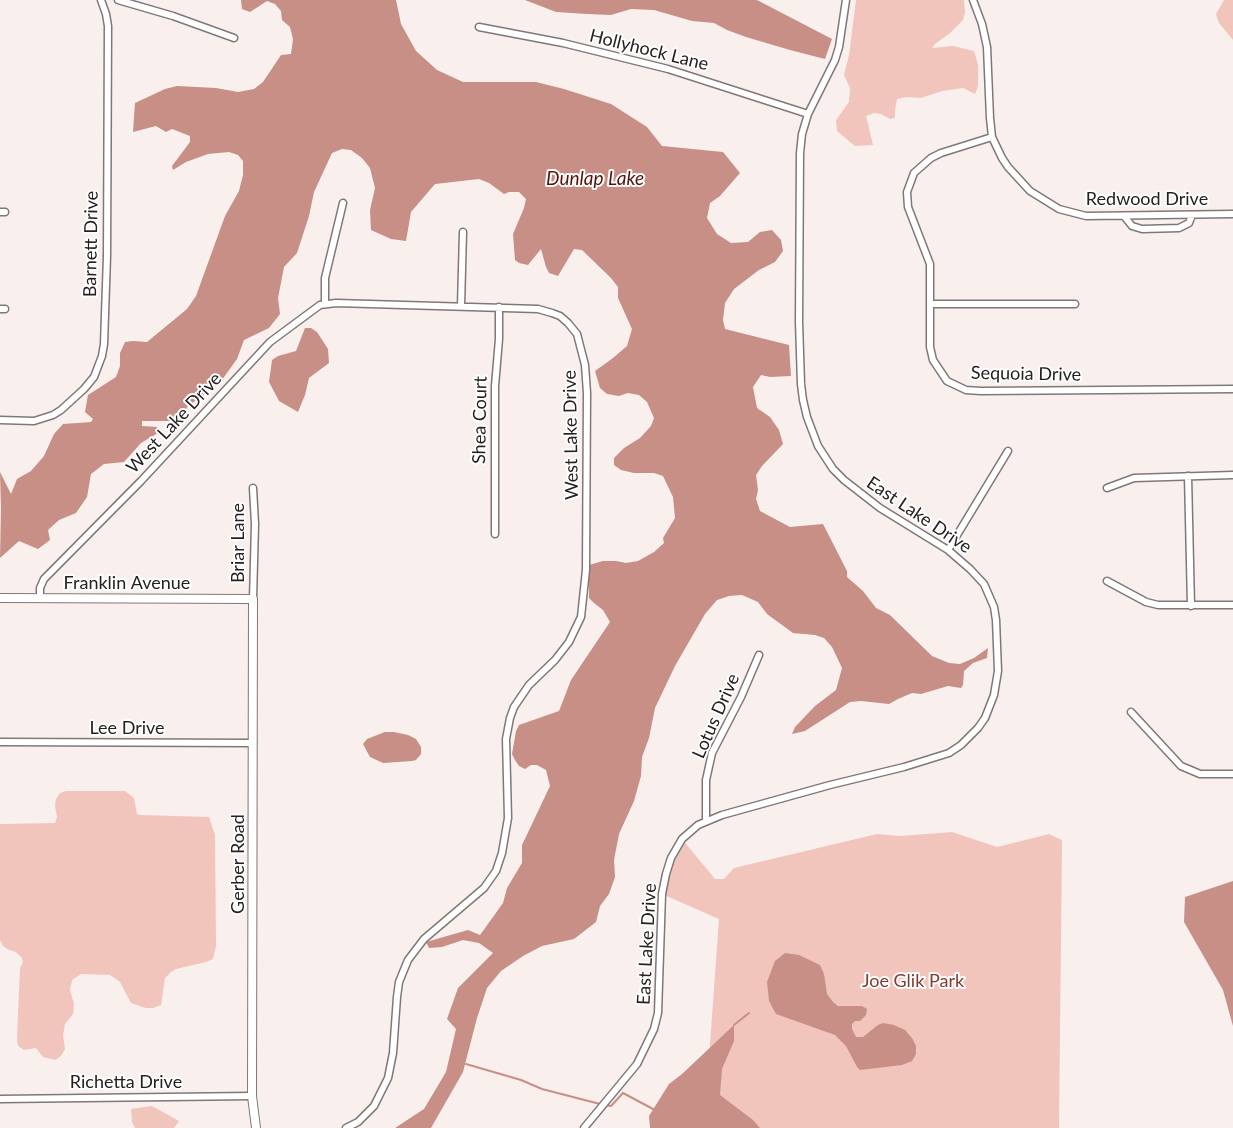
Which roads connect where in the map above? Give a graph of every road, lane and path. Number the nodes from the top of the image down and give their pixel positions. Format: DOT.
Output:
graph roads {
  1 [pos="100,0"];
  2 [pos="118,0"];
  3 [pos="846,0"];
  4 [pos="974,1"];
  5 [pos="479,27"];
  6 [pos="234,38"];
  7 [pos="808,114"];
  8 [pos="992,138"];
  9 [pos="343,203"];
  10 [pos="1233,214"];
  11 [pos="1192,215"];
  12 [pos="1124,216"];
  13 [pos="463,232"];
  14 [pos="325,304"];
  15 [pos="930,304"];
  16 [pos="1075,304"];
  17 [pos="461,306"];
  18 [pos="500,307"];
  19 [pos="1233,389"];
  20 [pos="0,420"];
  21 [pos="1008,451"];
  22 [pos="1188,476"];
  23 [pos="1233,476"];
  24 [pos="253,488"];
  25 [pos="1107,488"];
  26 [pos="495,534"];
  27 [pos="948,550"];
  28 [pos="1107,581"];
  29 [pos="0,598"];
  30 [pos="40,598"];
  31 [pos="253,599"];
  32 [pos="1233,605"];
  33 [pos="1191,606"];
  34 [pos="759,655"];
  35 [pos="1131,712"];
  36 [pos="0,742"];
  37 [pos="253,743"];
  38 [pos="1233,774"];
  39 [pos="706,821"];
  40 [pos="252,1096"];
  41 [pos="0,1098"];
  42 [pos="256,1128"];
  43 [pos="346,1128"];
  44 [pos="584,1128"];
  1 -- 20 [label="street, Barnett Drive"];
  2 -- 6 [label="street"];
  3 -- 7 [label="street, East Lake Drive"];
  4 -- 8 [label="street, Redwood Drive"];
  5 -- 7 [label="street, Hollyhock Lane"];
  7 -- 27 [label="street, East Lake Drive"];
  8 -- 12 [label="street, Redwood Drive"];
  8 -- 15 [label="street, Sequoia Drive"];
  9 -- 14 [label="street"];
  10 -- 11 [label="street, Redwood Drive"];
  11 -- 12 [label="street, Redwood Drive"];
  11 -- 12 [label="street"];
  13 -- 17 [label="street"];
  14 -- 17 [label="street, West Lake Drive"];
  14 -- 30 [label="street, West Lake Drive"];
  15 -- 16 [label="street"];
  15 -- 19 [label="street, Sequoia Drive"];
  17 -- 18 [label="street, West Lake Drive"];
  18 -- 26 [label="street, Shea Court"];
  18 -- 43 [label="street, West Lake Drive"];
  21 -- 27 [label="street"];
  22 -- 23 [label="street"];
  22 -- 25 [label="street"];
  22 -- 33 [label="street"];
  24 -- 31 [label="street, Briar Lane"];
  27 -- 39 [label="street, East Lake Drive"];
  28 -- 33 [label="street"];
  29 -- 30 [label="street, Franklin Avenue"];
  30 -- 31 [label="street, Franklin Avenue"];
  31 -- 37 [label="street, Gerber Road"];
  32 -- 33 [label="street"];
  34 -- 39 [label="street, Lotus Drive"];
  35 -- 38 [label="street"];
  36 -- 37 [label="street, Lee Drive"];
  37 -- 40 [label="street, Gerber Road"];
  39 -- 44 [label="street, East Lake Drive"];
  40 -- 41 [label="street, Richetta Drive"];
  40 -- 42 [label="street, Gerber Road"];
}
